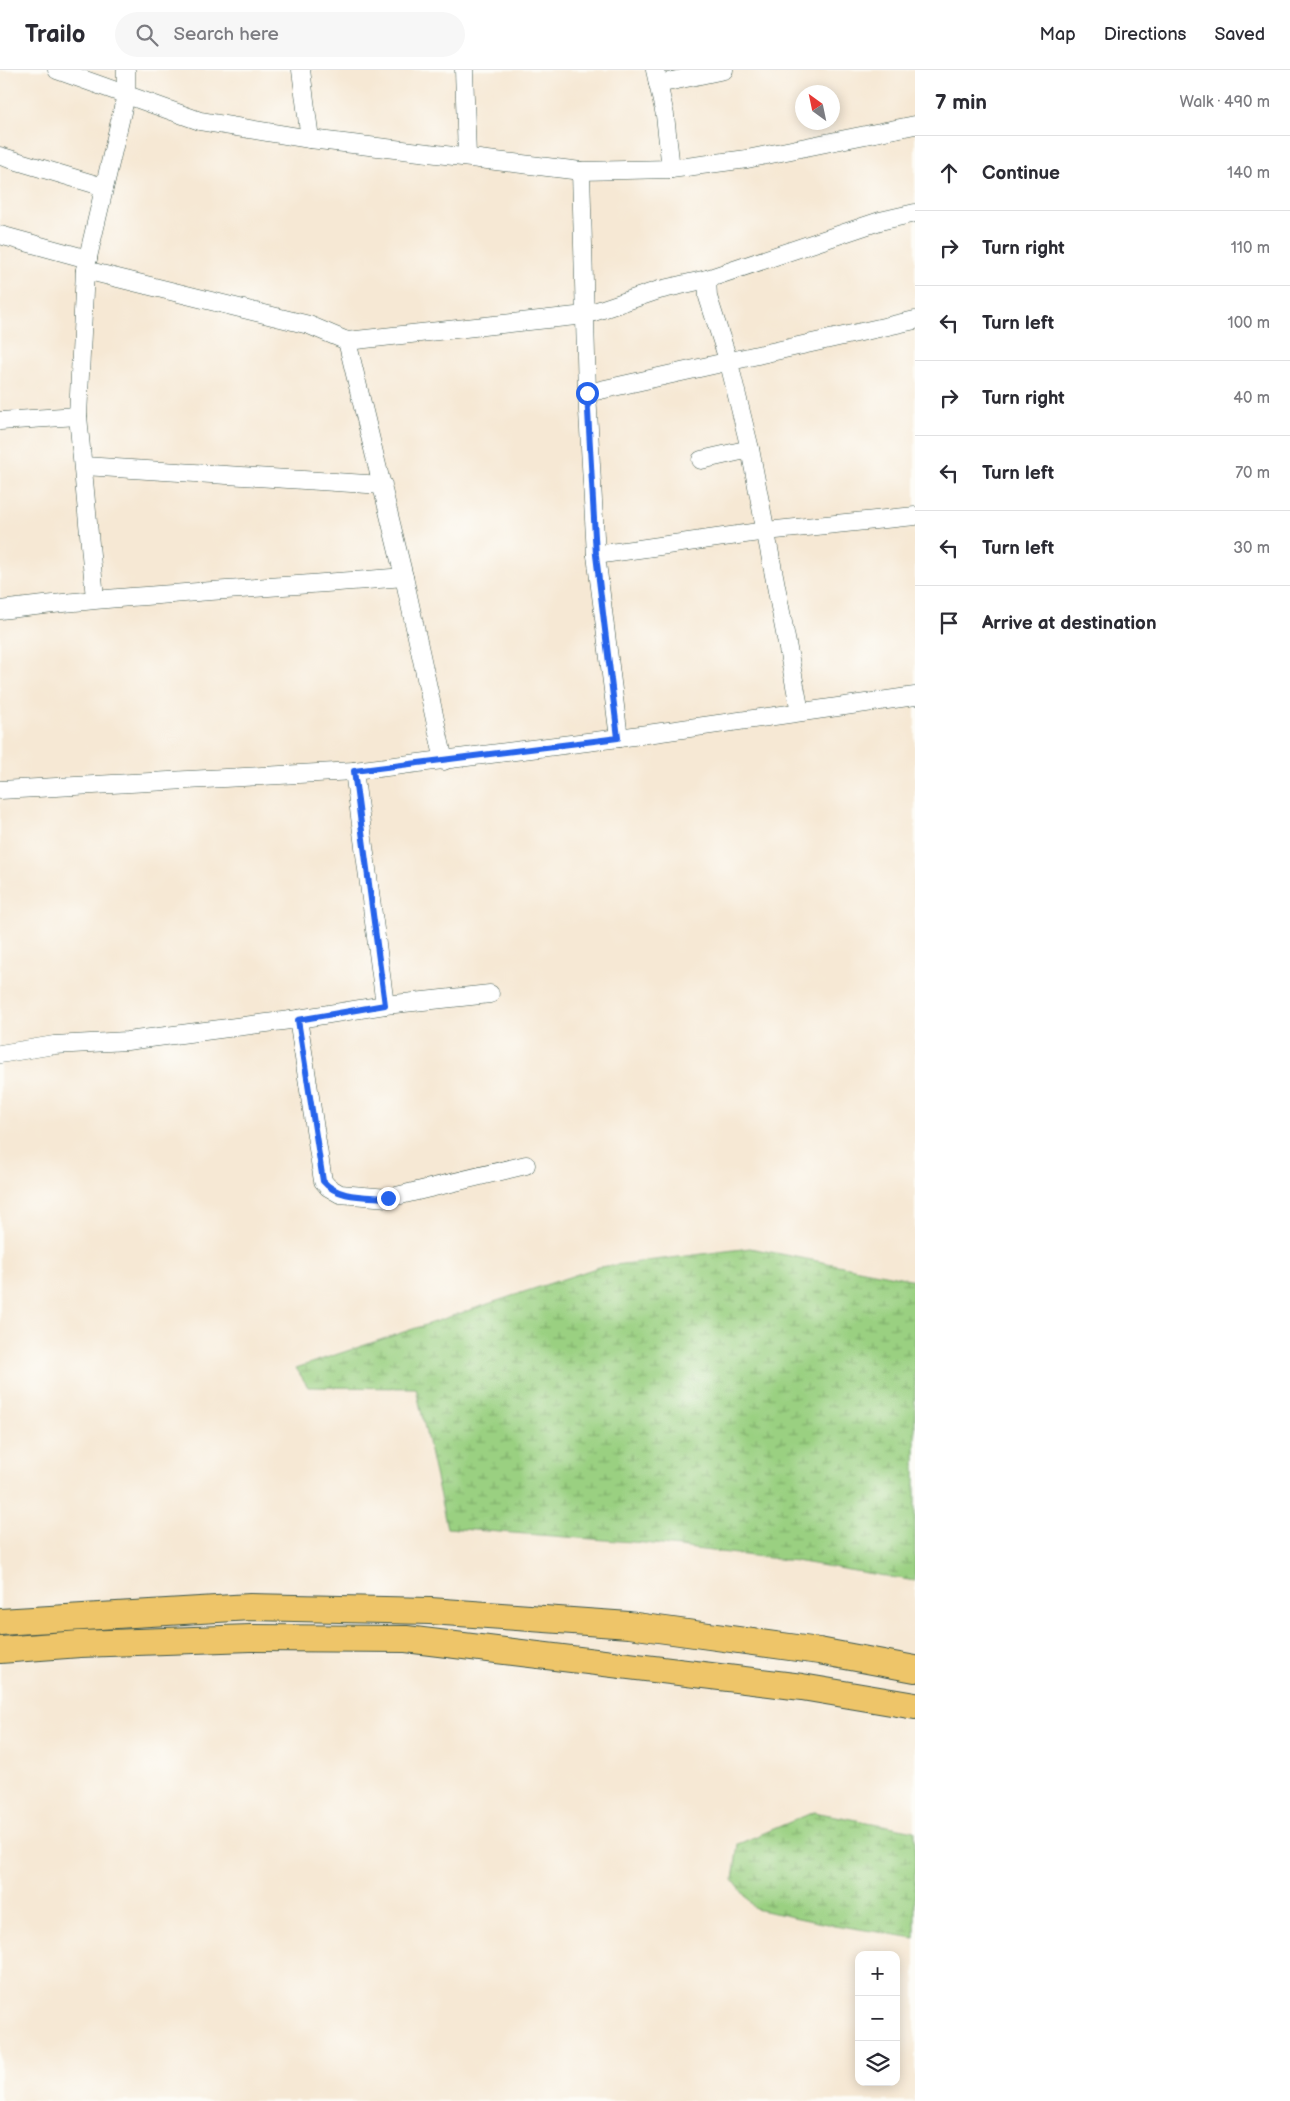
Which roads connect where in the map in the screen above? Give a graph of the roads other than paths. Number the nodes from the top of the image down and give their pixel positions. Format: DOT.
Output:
graph roads {
  1 [pos="57,70"];
  2 [pos="126,70"];
  3 [pos="301,70"];
  4 [pos="464,70"];
  5 [pos="724,70"];
  6 [pos="657,77"];
  7 [pos="126,95"];
  8 [pos="915,125"];
  9 [pos="310,139"];
  10 [pos="0,156"];
  11 [pos="467,156"];
  12 [pos="671,169"];
  13 [pos="581,171"];
  14 [pos="104,187"];
  15 [pos="915,213"];
  16 [pos="0,235"];
  17 [pos="86,264"];
  18 [pos="707,279"];
  19 [pos="585,315"];
  20 [pos="915,320"];
  21 [pos="347,340"];
  22 [pos="729,363"];
  23 [pos="587,393"];
  24 [pos="78,416"];
  25 [pos="0,421"];
  26 [pos="750,449"];
  27 [pos="701,460"];
  28 [pos="84,466"];
  29 [pos="383,484"];
  30 [pos="915,516"];
  31 [pos="766,531"];
  32 [pos="596,555"];
  33 [pos="404,577"];
  34 [pos="95,598"];
  35 [pos="0,610"];
  36 [pos="915,696"];
  37 [pos="800,712"];
  38 [pos="618,738"];
  39 [pos="444,761"];
  40 [pos="354,771"];
  41 [pos="0,790"];
  42 [pos="490,994"];
  43 [pos="385,1005"];
  44 [pos="298,1020"];
  45 [pos="0,1054"];
  46 [pos="526,1165"];
  47 [pos="0,1622"];
  48 [pos="0,1650"];
  49 [pos="915,1670"];
  50 [pos="915,1706"];
  1 -- 7 [label="street"];
  2 -- 7 [label="street"];
  3 -- 9 [label="street"];
  4 -- 11 [label="street"];
  5 -- 6 [label="street"];
  6 -- 12 [label="street"];
  7 -- 9 [label="street"];
  7 -- 14 [label="street"];
  8 -- 12 [label="street"];
  9 -- 11 [label="street"];
  10 -- 14 [label="street"];
  11 -- 13 [label="street"];
  12 -- 13 [label="street"];
  13 -- 19 [label="street"];
  14 -- 17 [label="street"];
  15 -- 18 [label="street"];
  16 -- 17 [label="street"];
  17 -- 21 [label="street"];
  17 -- 24 [label="street"];
  18 -- 19 [label="street"];
  18 -- 22 [label="street"];
  19 -- 21 [label="street"];
  19 -- 23 [label="street"];
  20 -- 22 [label="street"];
  21 -- 29 [label="street"];
  22 -- 23 [label="street"];
  22 -- 26 [label="street"];
  23 -- 32 [label="street"];
  24 -- 25 [label="street"];
  24 -- 28 [label="street"];
  26 -- 27 [label="street"];
  26 -- 31 [label="street"];
  28 -- 29 [label="street"];
  28 -- 34 [label="street"];
  29 -- 33 [label="street"];
  30 -- 31 [label="street"];
  31 -- 32 [label="street"];
  31 -- 37 [label="street"];
  32 -- 38 [label="street"];
  33 -- 34 [label="street"];
  33 -- 39 [label="street"];
  34 -- 35 [label="street"];
  36 -- 37 [label="street"];
  37 -- 38 [label="street"];
  38 -- 39 [label="street"];
  39 -- 40 [label="street"];
  40 -- 41 [label="street"];
  40 -- 43 [label="street"];
  42 -- 43 [label="street"];
  43 -- 44 [label="street"];
  44 -- 45 [label="street"];
  44 -- 46 [label="street"];
  47 -- 49 [label="highway"];
  48 -- 50 [label="highway"];
}
